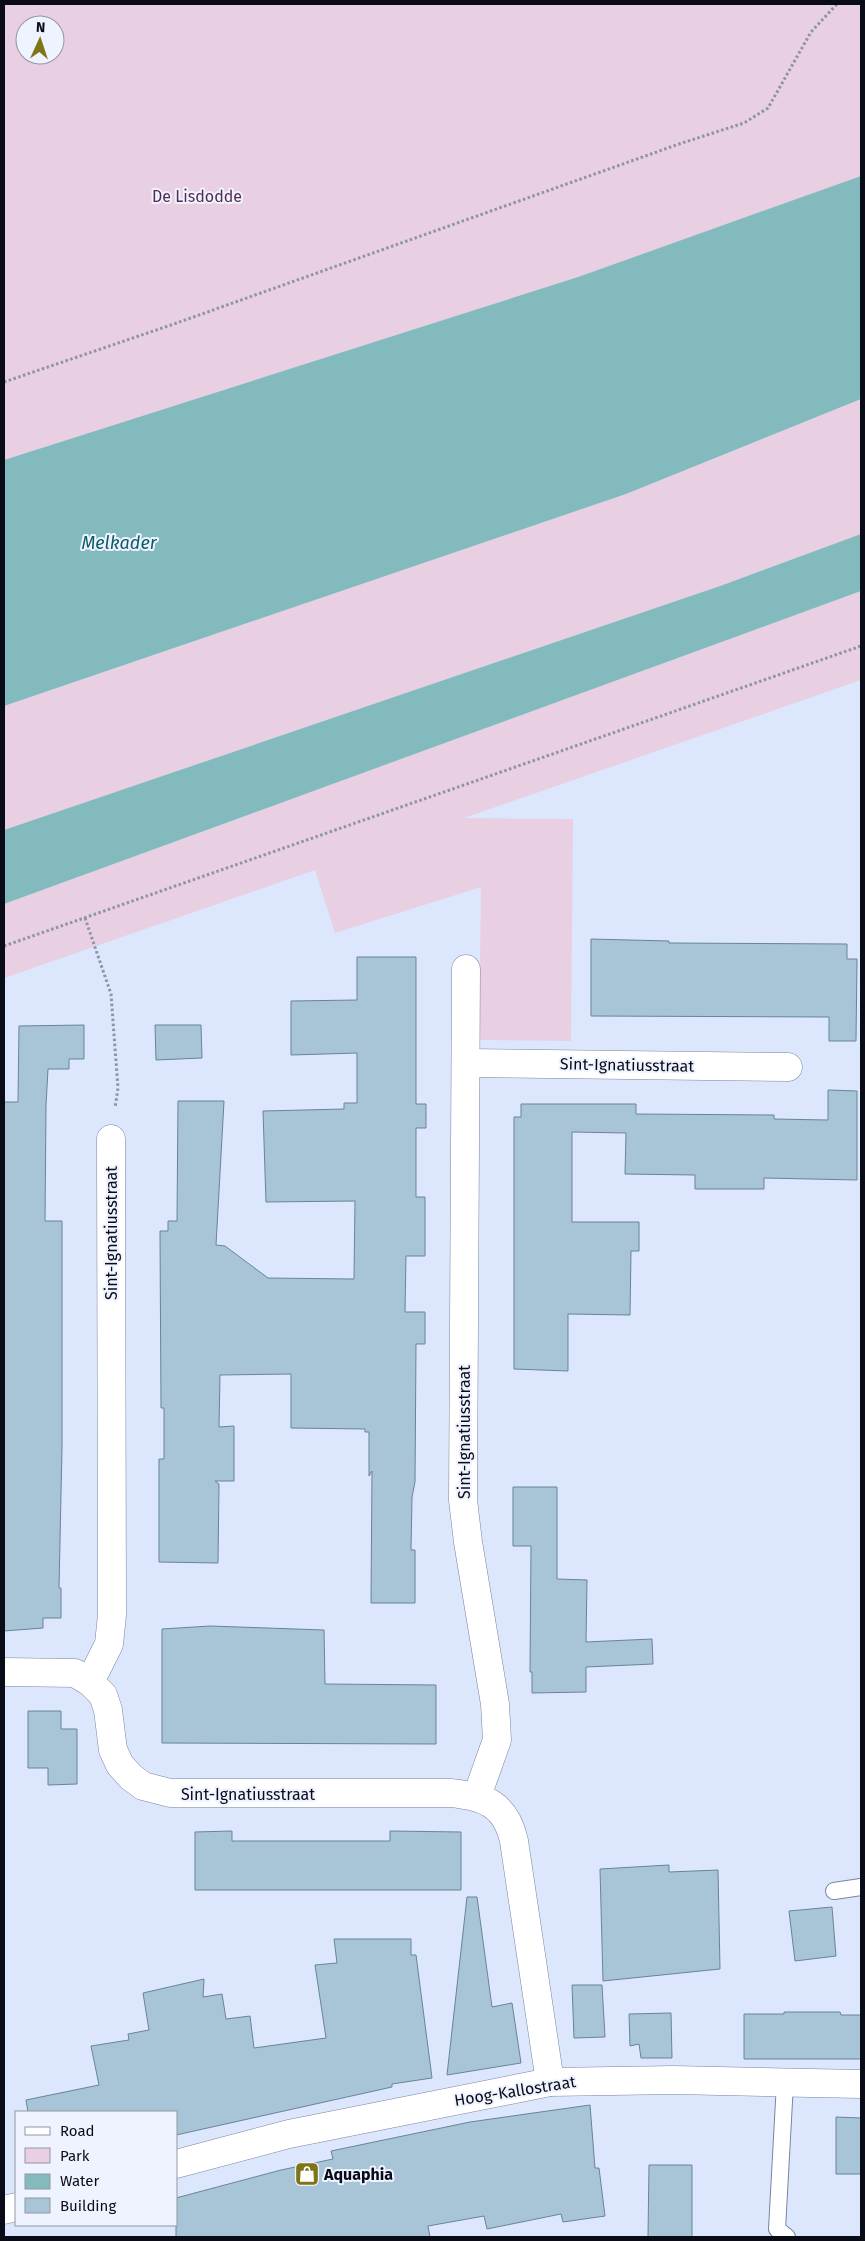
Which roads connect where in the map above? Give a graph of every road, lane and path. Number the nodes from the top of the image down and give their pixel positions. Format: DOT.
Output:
graph roads {
  1 [pos="837,4"];
  2 [pos="4,382"];
  3 [pos="861,646"];
  4 [pos="85,918"];
  5 [pos="4,946"];
  6 [pos="466,969"];
  7 [pos="467,1063"];
  8 [pos="788,1067"];
  9 [pos="111,1138"];
  10 [pos="4,1672"];
  11 [pos="90,1682"];
  12 [pos="476,1796"];
  13 [pos="861,1887"];
  14 [pos="834,1891"];
  15 [pos="550,2082"];
  16 [pos="785,2083"];
  17 [pos="861,2084"];
  18 [pos="178,2163"];
  19 [pos="787,2237"];
  1 -- 2 [label="path"];
  3 -- 4 [label="path"];
  4 -- 5 [label="path"];
  4 -- 9 [label="path"];
  6 -- 7 [label="street, Sint-Ignatiusstraat"];
  7 -- 8 [label="street, Sint-Ignatiusstraat"];
  7 -- 12 [label="street, Sint-Ignatiusstraat"];
  9 -- 11 [label="street, Sint-Ignatiusstraat"];
  10 -- 11 [label="street, Sint-Ignatiusstraat"];
  11 -- 12 [label="street, Sint-Ignatiusstraat"];
  12 -- 15 [label="street, Sint-Ignatiusstraat"];
  13 -- 14 [label="lane"];
  15 -- 16 [label="street, Hoog-Kallostraat"];
  15 -- 18 [label="street, Hoog-Kallostraat"];
  16 -- 17 [label="street, Hoog-Kallostraat"];
  16 -- 19 [label="lane"];
}
